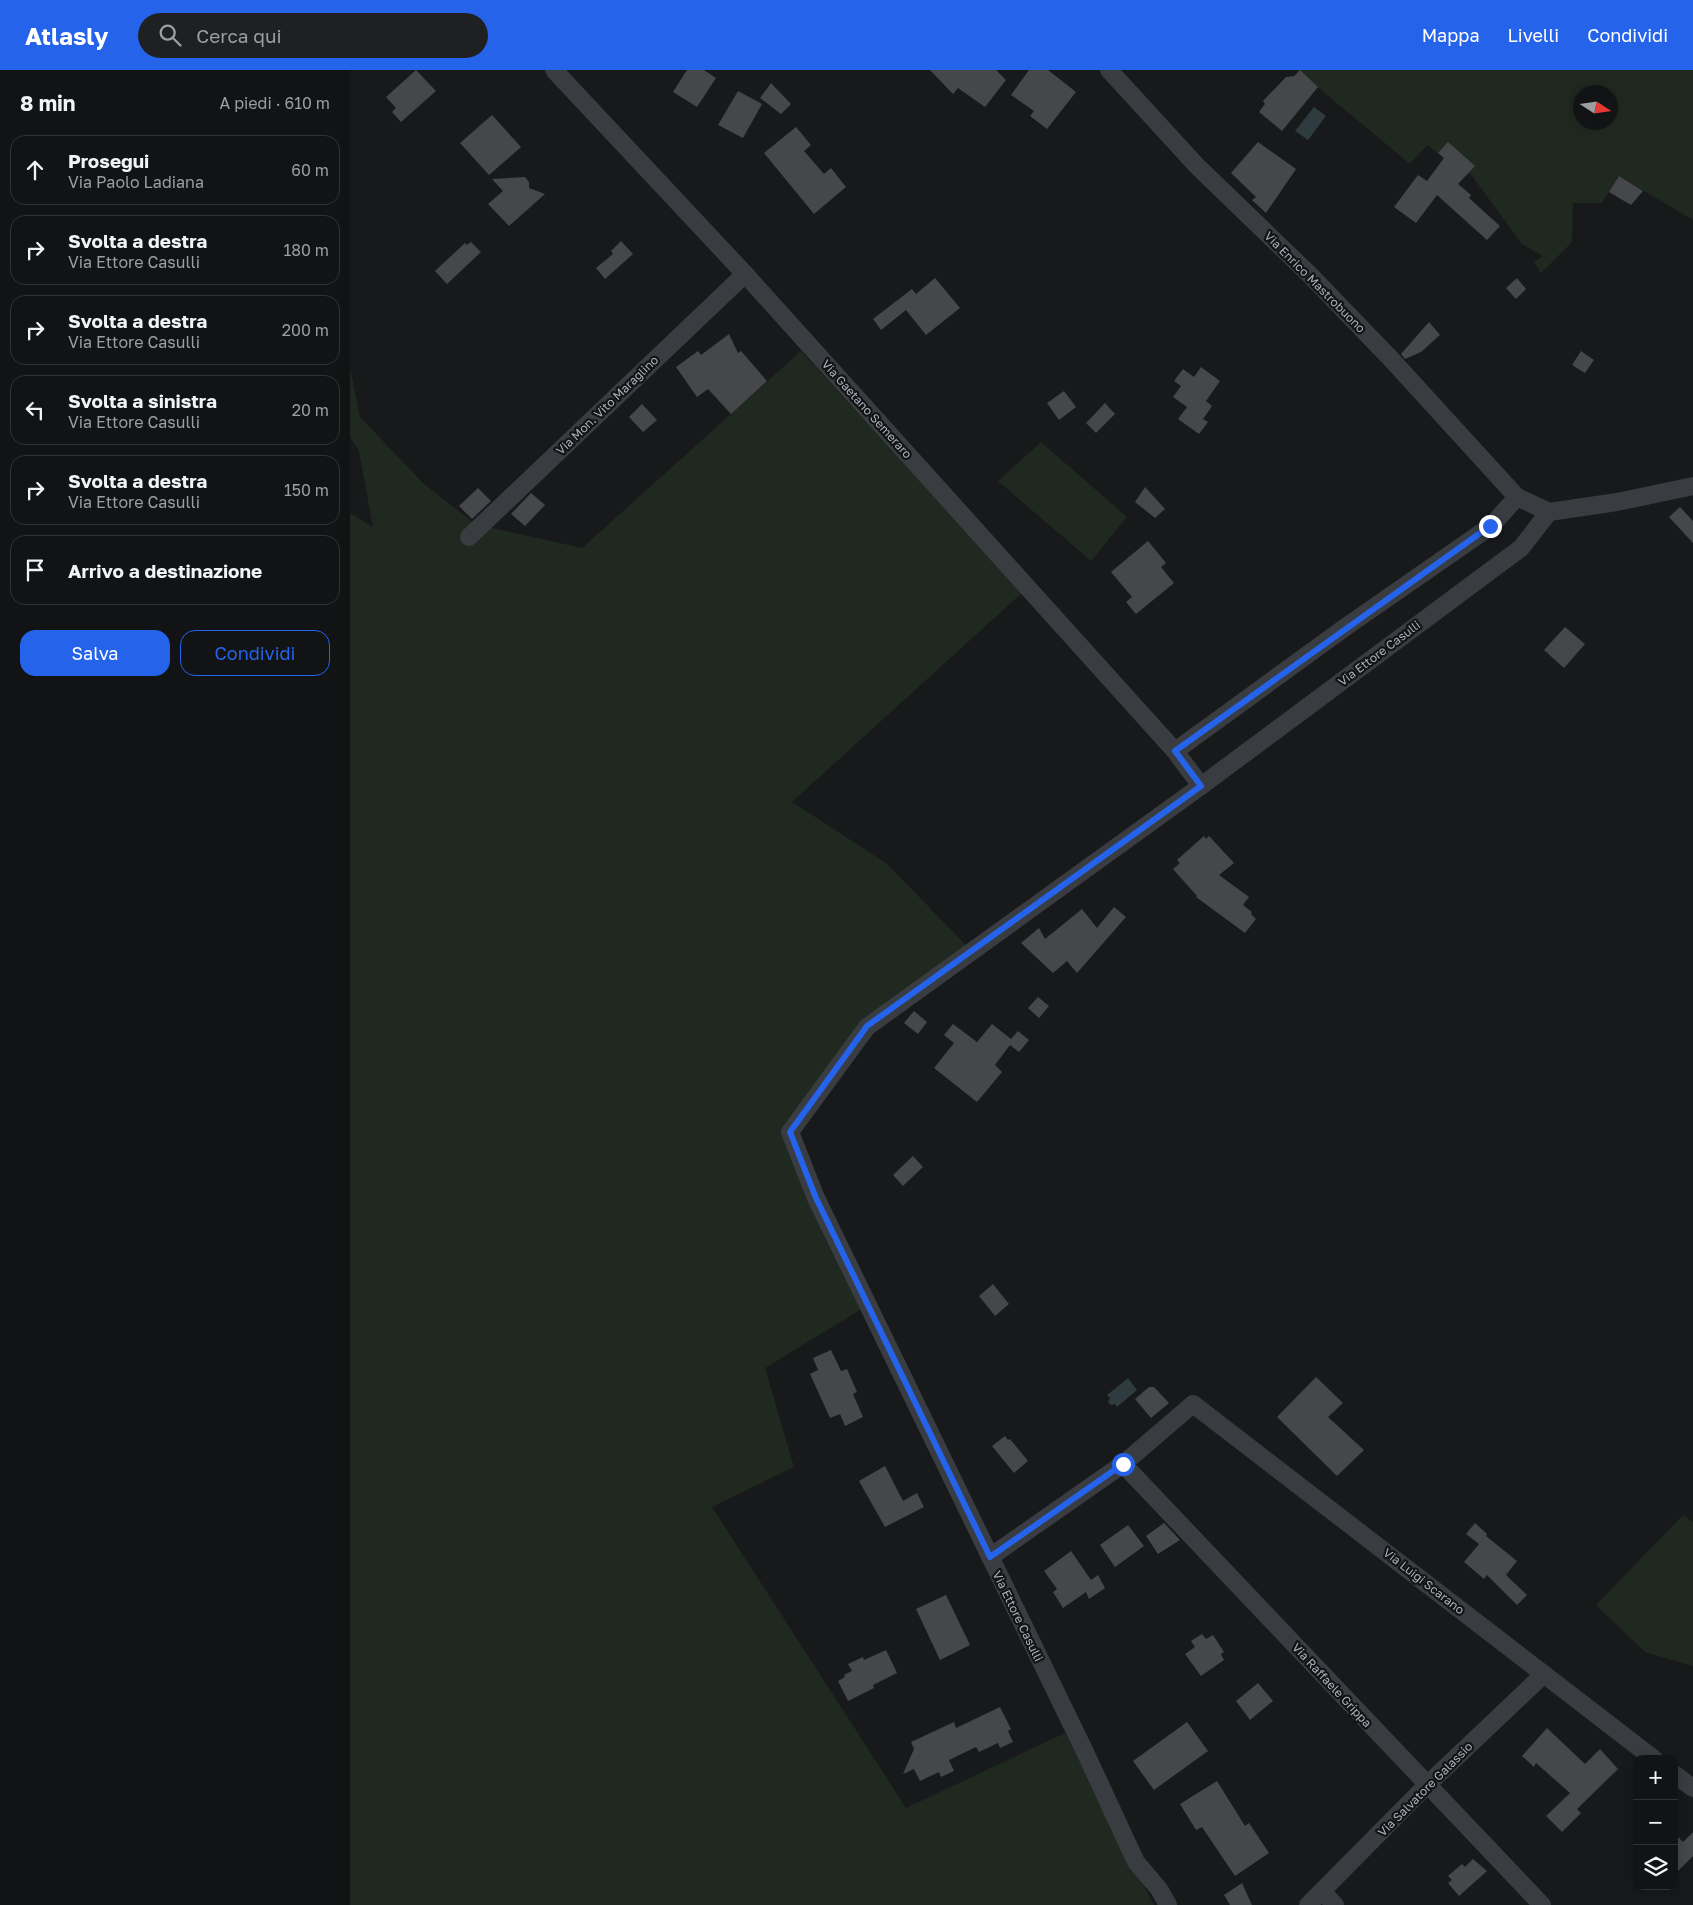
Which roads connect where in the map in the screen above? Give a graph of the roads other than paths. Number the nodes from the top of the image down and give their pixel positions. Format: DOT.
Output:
graph roads {
  1 [pos="554,70"];
  2 [pos="1109,70"];
  3 [pos="745,274"];
  4 [pos="1693,486"];
  5 [pos="1517,497"];
  6 [pos="1549,512"];
  7 [pos="469,537"];
  8 [pos="1175,751"];
  9 [pos="1201,786"];
  10 [pos="1123,1464"];
  11 [pos="990,1557"];
  12 [pos="1544,1674"];
  13 [pos="1649,1755"];
  14 [pos="1678,1777"];
  15 [pos="1428,1786"];
  16 [pos="1693,1788"];
  17 [pos="1322,1891"];
  18 [pos="1168,1905"];
  19 [pos="1308,1905"];
  20 [pos="1335,1905"];
  21 [pos="1542,1905"];
  1 -- 3 [label="street, Via Gaetano Semeraro"];
  2 -- 5 [label="street, Via Enrico Mastrobuono"];
  3 -- 7 [label="street, Via Mon. Vito Maraglino"];
  3 -- 8 [label="street, Via Gaetano Semeraro"];
  4 -- 6 [label="street"];
  5 -- 6 [label="street"];
  5 -- 8 [label="street"];
  6 -- 9 [label="street, Via Ettore Casulli"];
  8 -- 9 [label="street"];
  9 -- 11 [label="street, Via Ettore Casulli"];
  10 -- 11 [label="street"];
  10 -- 12 [label="street, Via Luigi Scarano"];
  10 -- 15 [label="street, Via Raffaele Grippa"];
  11 -- 18 [label="street, Via Ettore Casulli"];
  12 -- 13 [label="street, Via Luigi Scarano"];
  12 -- 15 [label="street, Via Salvatore Galassio"];
  14 -- 16 [label="street"];
  15 -- 17 [label="street, Via Salvatore Galassio"];
  15 -- 21 [label="street, Via Raffaele Grippa"];
  17 -- 19 [label="street, Via Salvatore Galassio"];
  17 -- 20 [label="street"];
}
